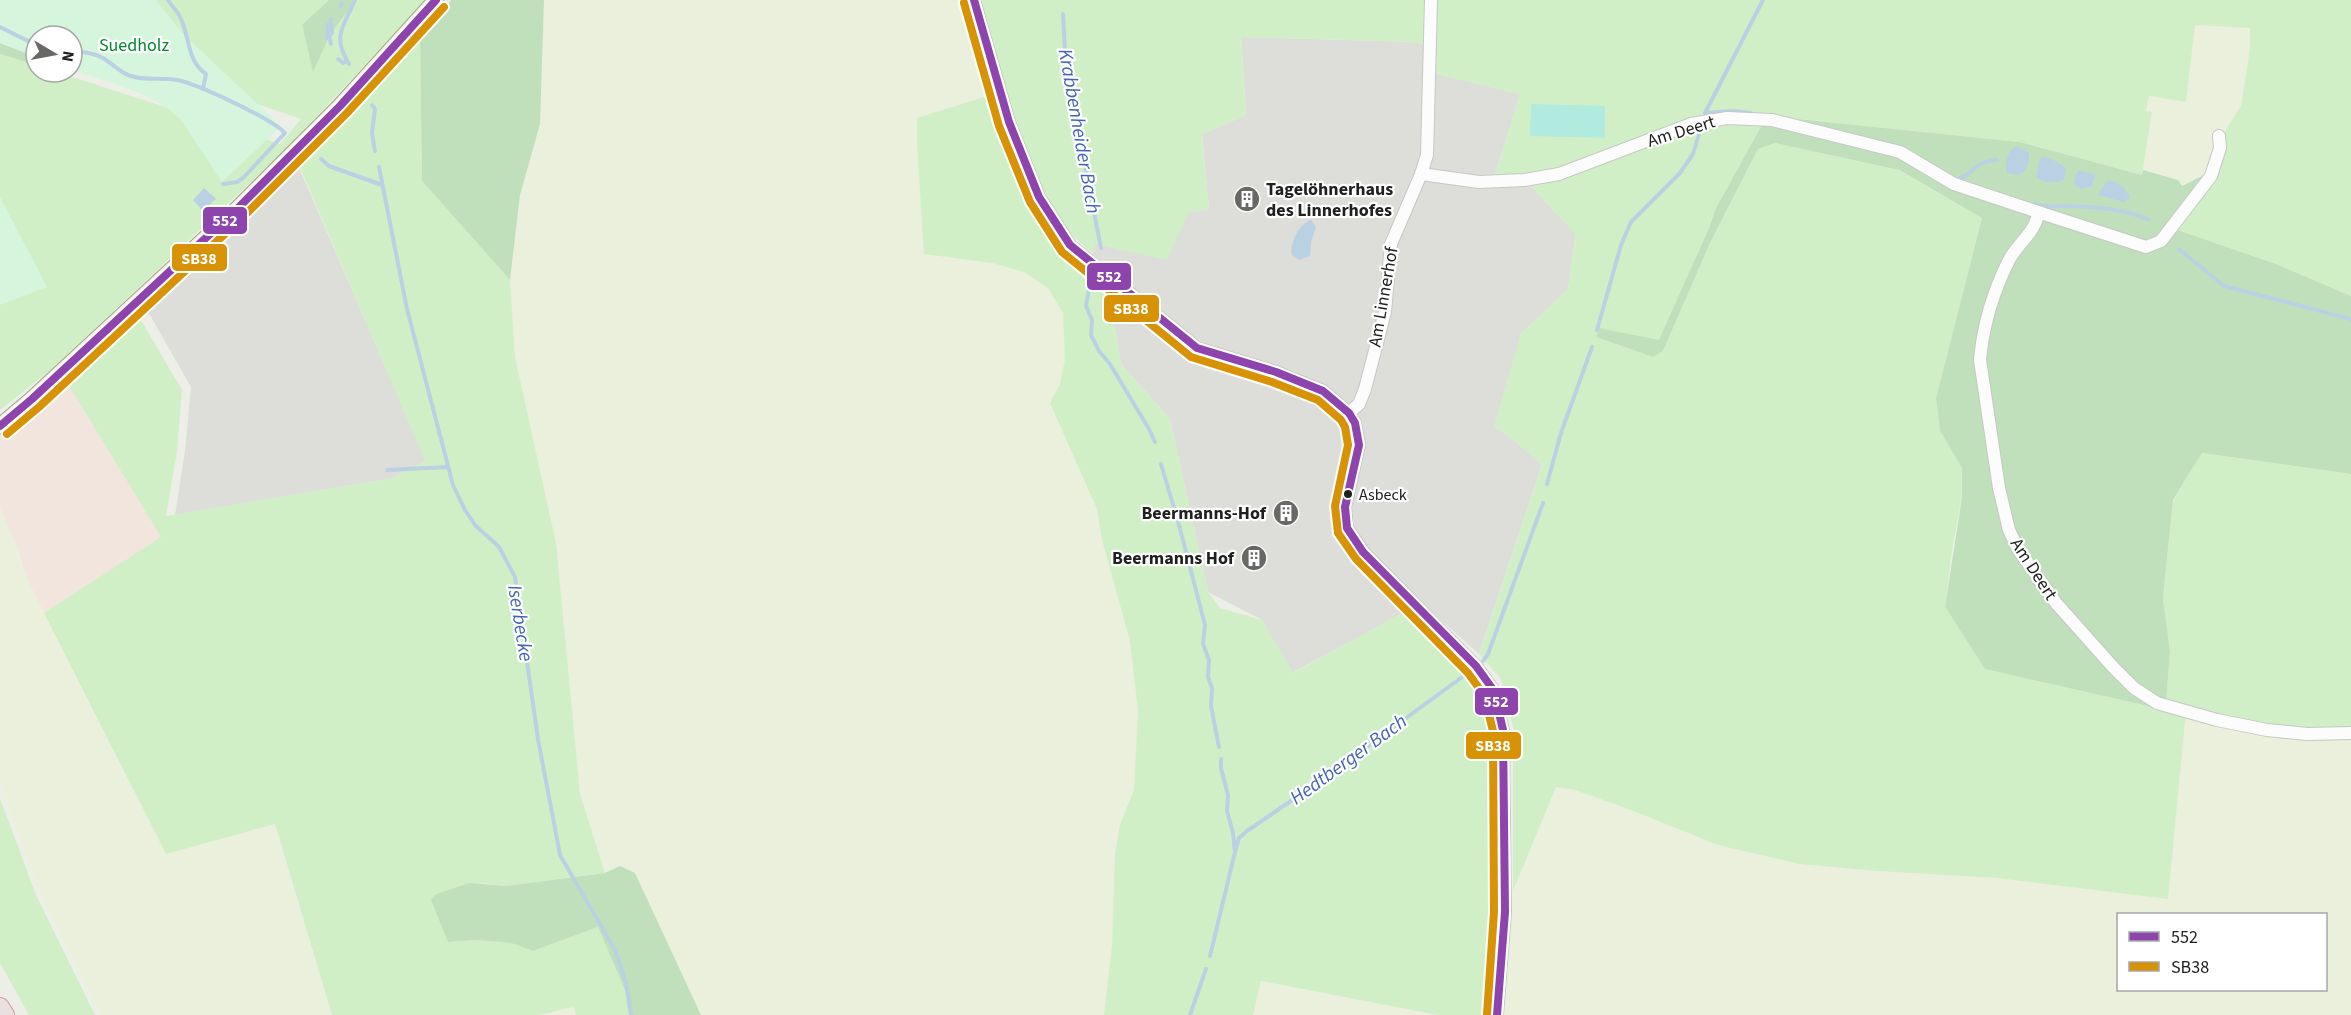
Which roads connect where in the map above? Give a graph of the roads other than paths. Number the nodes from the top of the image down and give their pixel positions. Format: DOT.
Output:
graph roads {
  1 [pos="436,0"];
  2 [pos="974,0"];
  3 [pos="1431,0"];
  4 [pos="2219,136"];
  5 [pos="1421,174"];
  6 [pos="2038,212"];
  7 [pos="1349,413"];
  8 [pos="0,426"];
  9 [pos="2351,733"];
  10 [pos="0,1006"];
  11 [pos="4,1015"];
  12 [pos="1497,1015"];
  1 -- 8 [label="main road"];
  2 -- 7 [label="street"];
  3 -- 5 [label="street, Am Linnerhof"];
  4 -- 6 [label="street, Am Deert"];
  5 -- 6 [label="street, Am Deert"];
  5 -- 7 [label="street, Am Linnerhof"];
  6 -- 9 [label="street, Am Deert"];
  7 -- 12 [label="street"];
  10 -- 11 [label="highway"];
}
